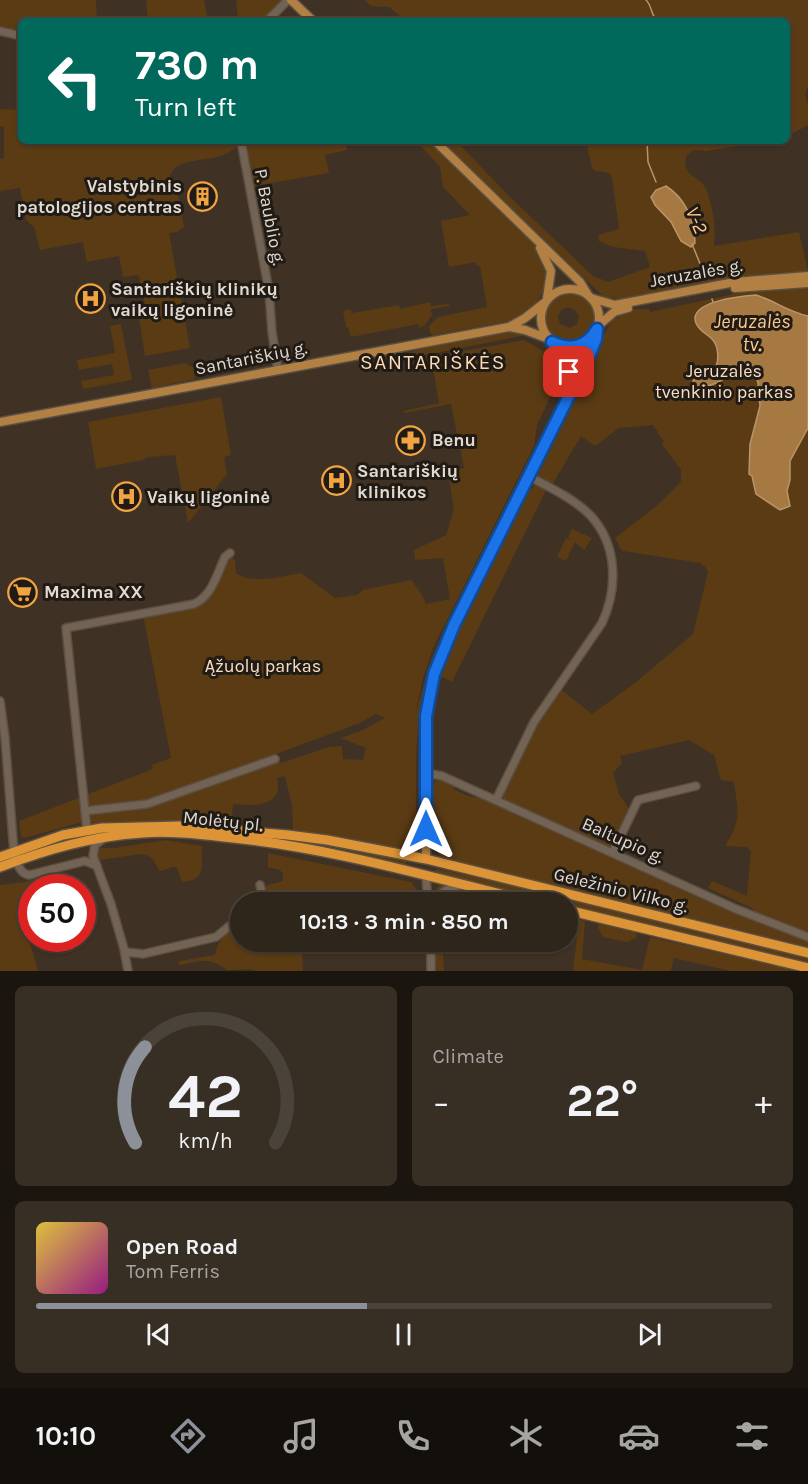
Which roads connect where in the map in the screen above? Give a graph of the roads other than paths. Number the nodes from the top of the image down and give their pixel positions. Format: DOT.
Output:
graph roads {
  1 [pos="290,0"];
  2 [pos="270,18"];
  3 [pos="310,18"];
  4 [pos="0,31"];
  5 [pos="18,35"];
  6 [pos="242,144"];
  7 [pos="438,144"];
  8 [pos="536,240"];
  9 [pos="808,276"];
  10 [pos="808,283"];
  11 [pos="590,296"];
  12 [pos="545,301"];
  13 [pos="509,327"];
  14 [pos="597,327"];
  15 [pos="551,340"];
  16 [pos="278,370"];
  17 [pos="565,400"];
  18 [pos="0,422"];
  19 [pos="528,476"];
  20 [pos="230,553"];
  21 [pos="0,701"];
  22 [pos="274,759"];
  23 [pos="426,773"];
  24 [pos="696,786"];
  25 [pos="496,800"];
  26 [pos="85,811"];
  27 [pos="87,830"];
  28 [pos="108,836"];
  29 [pos="614,852"];
  30 [pos="15,856"];
  31 [pos="0,857"];
  32 [pos="426,859"];
  33 [pos="97,866"];
  34 [pos="0,867"];
  35 [pos="426,876"];
  36 [pos="260,885"];
  37 [pos="463,885"];
  38 [pos="262,892"];
  39 [pos="427,892"];
  40 [pos="443,892"];
  41 [pos="492,892"];
  42 [pos="578,913"];
  43 [pos="230,925"];
  44 [pos="808,937"];
  45 [pos="124,952"];
  46 [pos="431,952"];
  47 [pos="808,952"];
  48 [pos="808,968"];
  49 [pos="128,971"];
  50 [pos="431,971"];
  1 -- 2 [label="street"];
  1 -- 3 [label="main road"];
  4 -- 5 [label="street"];
  6 -- 16 [label="street, P. Baublio g."];
  7 -- 8 [label="main road"];
  8 -- 11 [label="main road"];
  8 -- 12 [label="main road"];
  9 -- 11 [label="main road, Jeruzalės g."];
  10 -- 14 [label="main road, Jeruzalės g."];
  11 -- 12 [label="main road"];
  11 -- 14 [label="main road"];
  12 -- 13 [label="main road, Santariškių g."];
  12 -- 15 [label="main road"];
  13 -- 15 [label="main road, Santariškių g."];
  13 -- 16 [label="main road, Santariškių g."];
  14 -- 15 [label="main road"];
  14 -- 17 [label="main road"];
  15 -- 17 [label="main road"];
  16 -- 18 [label="main road, Santariškių g."];
  17 -- 19 [label="main road"];
  19 -- 23 [label="main road"];
  19 -- 25 [label="street"];
  20 -- 26 [label="street"];
  21 -- 30 [label="street"];
  22 -- 26 [label="street"];
  23 -- 25 [label="street, Baltupio g."];
  23 -- 32 [label="main road"];
  24 -- 29 [label="street"];
  25 -- 29 [label="street, Baltupio g."];
  26 -- 27 [label="street"];
  27 -- 30 [label="highway, Molėtų pl."];
  27 -- 32 [label="highway, Molėtų pl."];
  28 -- 30 [label="highway, Molėtų pl."];
  28 -- 33 [label="street"];
  28 -- 35 [label="highway, Molėtų pl."];
  29 -- 44 [label="street, Baltupio g."];
  30 -- 31 [label="highway, Molėtų pl."];
  30 -- 33 [label="street"];
  30 -- 34 [label="highway, Molėtų pl."];
  32 -- 35 [label="highway"];
  32 -- 47 [label="highway, Geležinio Vilko g."];
  33 -- 45 [label="street"];
  35 -- 37 [label="highway, Geležinio Vilko g."];
  35 -- 39 [label="street"];
  36 -- 38 [label="street"];
  37 -- 40 [label="street"];
  37 -- 41 [label="highway, Geležinio Vilko g."];
  42 -- 48 [label="highway, Geležinio Vilko g."];
  43 -- 45 [label="street"];
  45 -- 49 [label="street"];
  46 -- 50 [label="street"];
}
